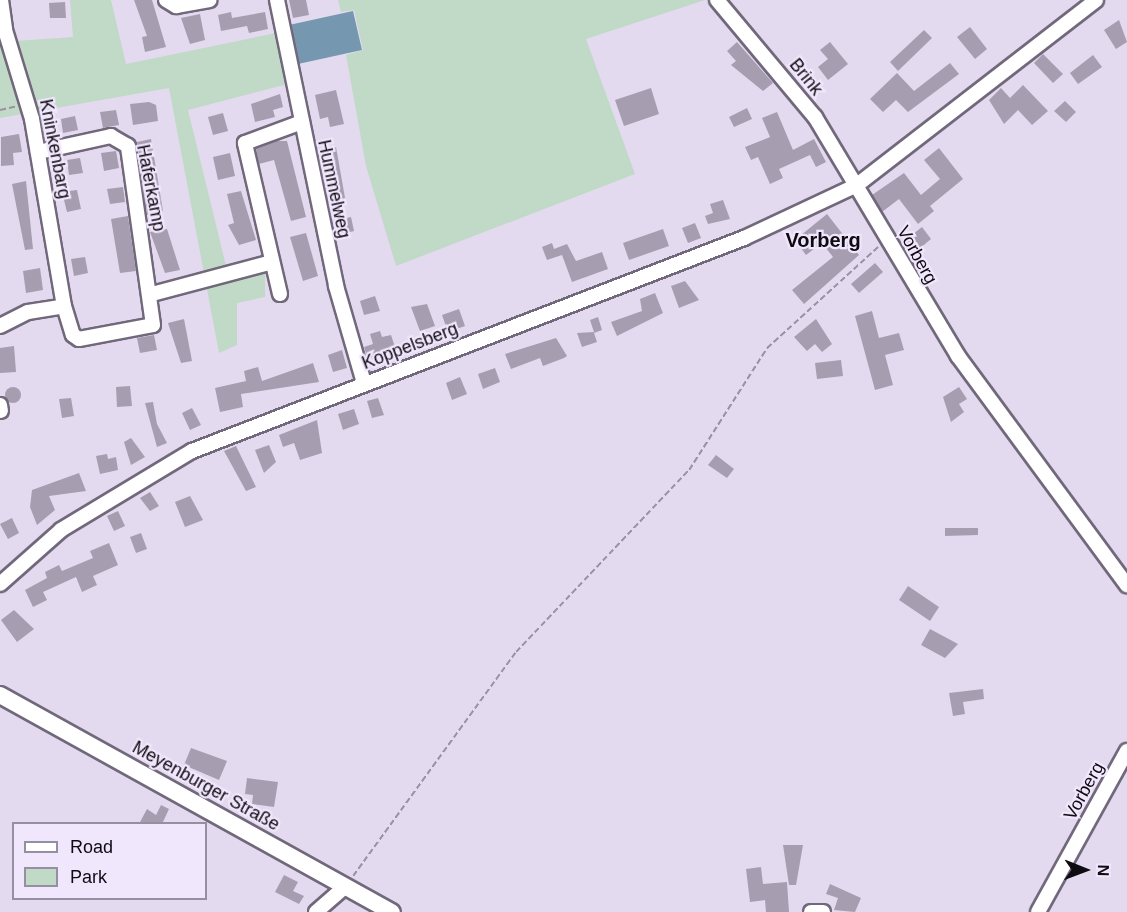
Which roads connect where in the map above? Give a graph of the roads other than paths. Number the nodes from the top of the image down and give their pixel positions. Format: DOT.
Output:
graph roads {
  1 [pos="2,0"];
  2 [pos="166,0"];
  3 [pos="209,0"];
  4 [pos="278,0"];
  5 [pos="717,0"];
  6 [pos="1096,0"];
  7 [pos="302,122"];
  8 [pos="38,153"];
  9 [pos="857,185"];
  10 [pos="272,262"];
  11 [pos="152,294"];
  12 [pos="280,294"];
  13 [pos="65,312"];
  14 [pos="0,326"];
  15 [pos="364,383"];
  16 [pos="0,405"];
  17 [pos="1,411"];
  18 [pos="0,584"];
  19 [pos="1127,585"];
  20 [pos="0,695"];
  21 [pos="1127,751"];
  22 [pos="345,887"];
  23 [pos="316,912"];
  24 [pos="392,912"];
  25 [pos="811,912"];
  26 [pos="823,912"];
  27 [pos="1038,912"];
  1 -- 8 [label="street, Kninkenbarg"];
  2 -- 3 [label="street"];
  4 -- 7 [label="street, Hummelweg"];
  5 -- 9 [label="street, Brink"];
  6 -- 9 [label="street"];
  7 -- 10 [label="street"];
  7 -- 15 [label="street, Hummelweg"];
  8 -- 11 [label="street, Haferkamp"];
  8 -- 13 [label="street, Kninkenbarg"];
  9 -- 15 [label="street, Koppelsberg"];
  9 -- 19 [label="street, Vorberg"];
  10 -- 11 [label="street"];
  10 -- 12 [label="street"];
  11 -- 13 [label="street"];
  13 -- 14 [label="street"];
  15 -- 18 [label="street, Koppelsberg"];
  16 -- 17 [label="street"];
  20 -- 22 [label="main road, Meyenburger Straße"];
  21 -- 27 [label="street, Vorberg"];
  22 -- 23 [label="street"];
  22 -- 24 [label="main road, Meyenburger Straße"];
  25 -- 26 [label="street"];
}
